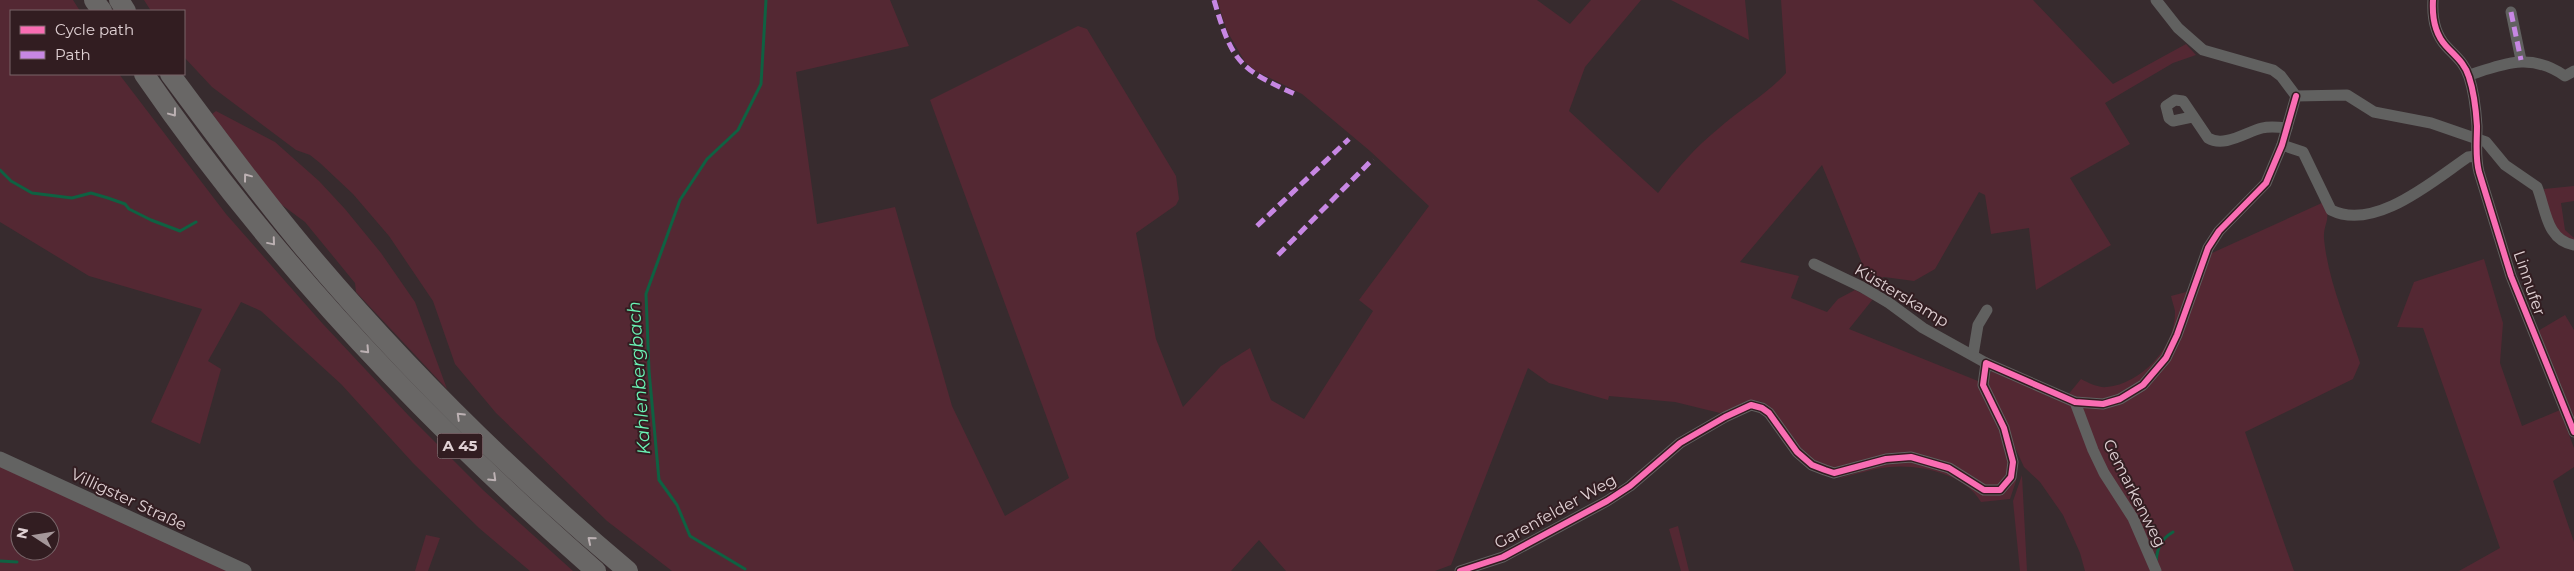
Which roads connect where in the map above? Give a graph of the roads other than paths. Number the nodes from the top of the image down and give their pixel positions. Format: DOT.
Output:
graph roads {
  1 [pos="2156,0"];
  2 [pos="2433,0"];
  3 [pos="2511,12"];
  4 [pos="2521,60"];
  5 [pos="2574,71"];
  6 [pos="145,75"];
  7 [pos="171,75"];
  8 [pos="2469,75"];
  9 [pos="2296,96"];
  10 [pos="2192,117"];
  11 [pos="2287,128"];
  12 [pos="2476,140"];
  13 [pos="2282,145"];
  14 [pos="2476,156"];
  15 [pos="2574,245"];
  16 [pos="1814,264"];
  17 [pos="1988,310"];
  18 [pos="1973,355"];
  19 [pos="1986,363"];
  20 [pos="2075,402"];
  21 [pos="2574,432"];
  22 [pos="0,459"];
  23 [pos="244,571"];
  24 [pos="596,571"];
  25 [pos="628,571"];
  26 [pos="1460,571"];
  27 [pos="2156,571"];
  1 -- 9 [label="street"];
  2 -- 8 [label="street"];
  3 -- 4 [label="street"];
  4 -- 5 [label="street"];
  4 -- 8 [label="street"];
  6 -- 24 [label="highway, A 45, one-way"];
  25 -- 7 [label="highway, A 45, one-way"];
  8 -- 12 [label="street, Linnufer"];
  9 -- 11 [label="street"];
  9 -- 12 [label="street"];
  10 -- 11 [label="street"];
  11 -- 13 [label="street"];
  12 -- 14 [label="street, Linnufer"];
  12 -- 15 [label="street"];
  13 -- 14 [label="street"];
  13 -- 20 [label="street"];
  14 -- 21 [label="street, Linnufer"];
  16 -- 18 [label="street, Küsterskamp"];
  17 -- 18 [label="street"];
  18 -- 19 [label="street, Küsterskamp"];
  19 -- 20 [label="street"];
  19 -- 26 [label="street, Garenfelder Weg"];
  20 -- 27 [label="street, Gemarkenweg"];
  22 -- 23 [label="main road, Villigster Straße"];
}
